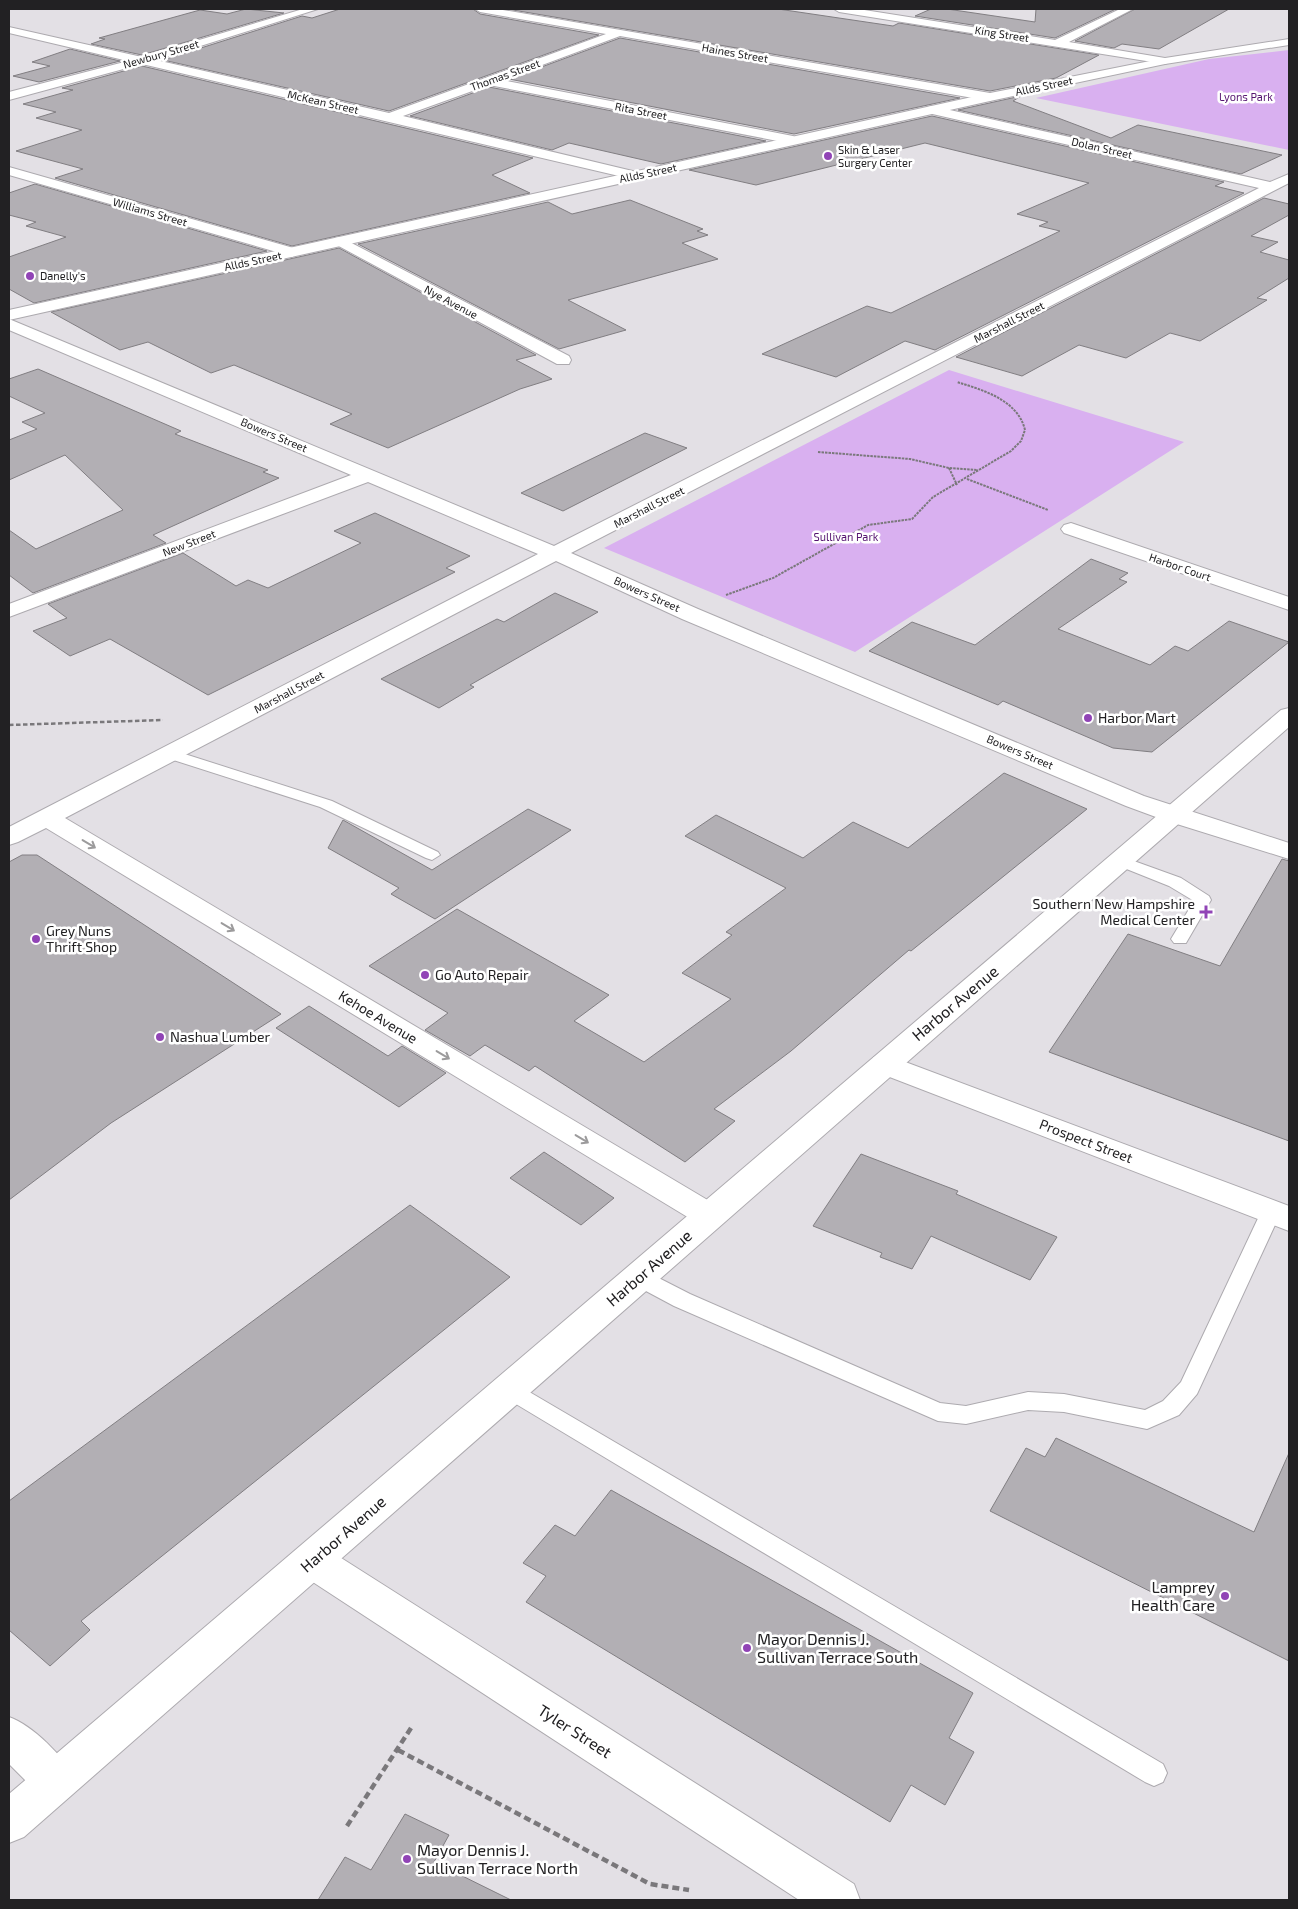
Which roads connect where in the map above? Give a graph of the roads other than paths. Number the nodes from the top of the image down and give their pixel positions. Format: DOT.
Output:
graph roads {
  1 [pos="312,9"];
  2 [pos="480,9"];
  3 [pos="839,9"];
  4 [pos="1128,9"];
  5 [pos="9,30"];
  6 [pos="620,33"];
  7 [pos="1289,42"];
  8 [pos="1058,43"];
  9 [pos="140,60"];
  10 [pos="1164,61"];
  11 [pos="489,81"];
  12 [pos="9,96"];
  13 [pos="990,97"];
  14 [pos="932,110"];
  15 [pos="390,117"];
  16 [pos="793,140"];
  17 [pos="9,171"];
  18 [pos="636,176"];
  19 [pos="1281,182"];
  20 [pos="340,242"];
  21 [pos="292,252"];
  22 [pos="9,315"];
  23 [pos="9,324"];
  24 [pos="563,360"];
  25 [pos="368,474"];
  26 [pos="1071,529"];
  27 [pos="556,554"];
  28 [pos="1289,604"];
  29 [pos="9,611"];
  30 [pos="1289,715"];
  31 [pos="169,754"];
  32 [pos="1173,815"];
  33 [pos="47,818"];
  34 [pos="9,837"];
  35 [pos="1289,850"];
  36 [pos="432,856"];
  37 [pos="1120,861"];
  38 [pos="1180,939"];
  39 [pos="884,1064"];
  40 [pos="1280,1215"];
  41 [pos="710,1216"];
  42 [pos="638,1277"];
  43 [pos="509,1389"];
  44 [pos="313,1560"];
  45 [pos="9,1736"];
  46 [pos="1154,1772"];
  47 [pos="56,1781"];
  48 [pos="9,1822"];
  49 [pos="838,1900"];
  1 -- 9 [label="street, Newbury Street"];
  2 -- 6 [label="street, Haines Street"];
  3 -- 8 [label="street, King Street"];
  4 -- 8 [label="street"];
  5 -- 9 [label="street, McKean Street"];
  6 -- 11 [label="street, Thomas Street"];
  6 -- 13 [label="street, Haines Street"];
  7 -- 10 [label="street, Allds Street"];
  8 -- 10 [label="street, King Street"];
  9 -- 12 [label="street, Newbury Street"];
  9 -- 15 [label="street, McKean Street"];
  10 -- 13 [label="street, Allds Street"];
  11 -- 15 [label="street, Thomas Street"];
  11 -- 16 [label="street, Rita Street"];
  13 -- 14 [label="street, Allds Street"];
  14 -- 16 [label="street, Allds Street"];
  14 -- 19 [label="street, Dolan Street"];
  15 -- 18 [label="street, McKean Street"];
  16 -- 18 [label="street, Allds Street"];
  17 -- 21 [label="street, Williams Street"];
  18 -- 20 [label="street, Allds Street"];
  19 -- 27 [label="street, Marshall Street"];
  20 -- 21 [label="street, Allds Street"];
  20 -- 24 [label="street, Nye Avenue"];
  21 -- 22 [label="street, Allds Street"];
  23 -- 25 [label="street, Bowers Street"];
  25 -- 27 [label="street, Bowers Street"];
  25 -- 29 [label="street, New Street"];
  26 -- 28 [label="street, Harbor Court"];
  27 -- 31 [label="street, Marshall Street"];
  27 -- 32 [label="street, Bowers Street"];
  30 -- 32 [label="street, Harbor Avenue"];
  31 -- 33 [label="street, Marshall Street"];
  31 -- 36 [label="lane"];
  32 -- 35 [label="street, Bowers Street"];
  32 -- 37 [label="street, Harbor Avenue"];
  33 -- 34 [label="street, Marshall Street"];
  33 -- 41 [label="street, Kehoe Avenue, one-way"];
  37 -- 38 [label="lane"];
  37 -- 39 [label="street, Harbor Avenue"];
  39 -- 40 [label="street, Prospect Street"];
  39 -- 41 [label="street, Harbor Avenue"];
  40 -- 42 [label="lane"];
  41 -- 42 [label="street, Harbor Avenue"];
  42 -- 43 [label="street, Harbor Avenue"];
  43 -- 44 [label="street, Harbor Avenue"];
  43 -- 46 [label="lane"];
  44 -- 47 [label="street, Harbor Avenue"];
  44 -- 49 [label="street, Tyler Street"];
  45 -- 47 [label="street"];
  47 -- 48 [label="street, Harbor Avenue"];
}
